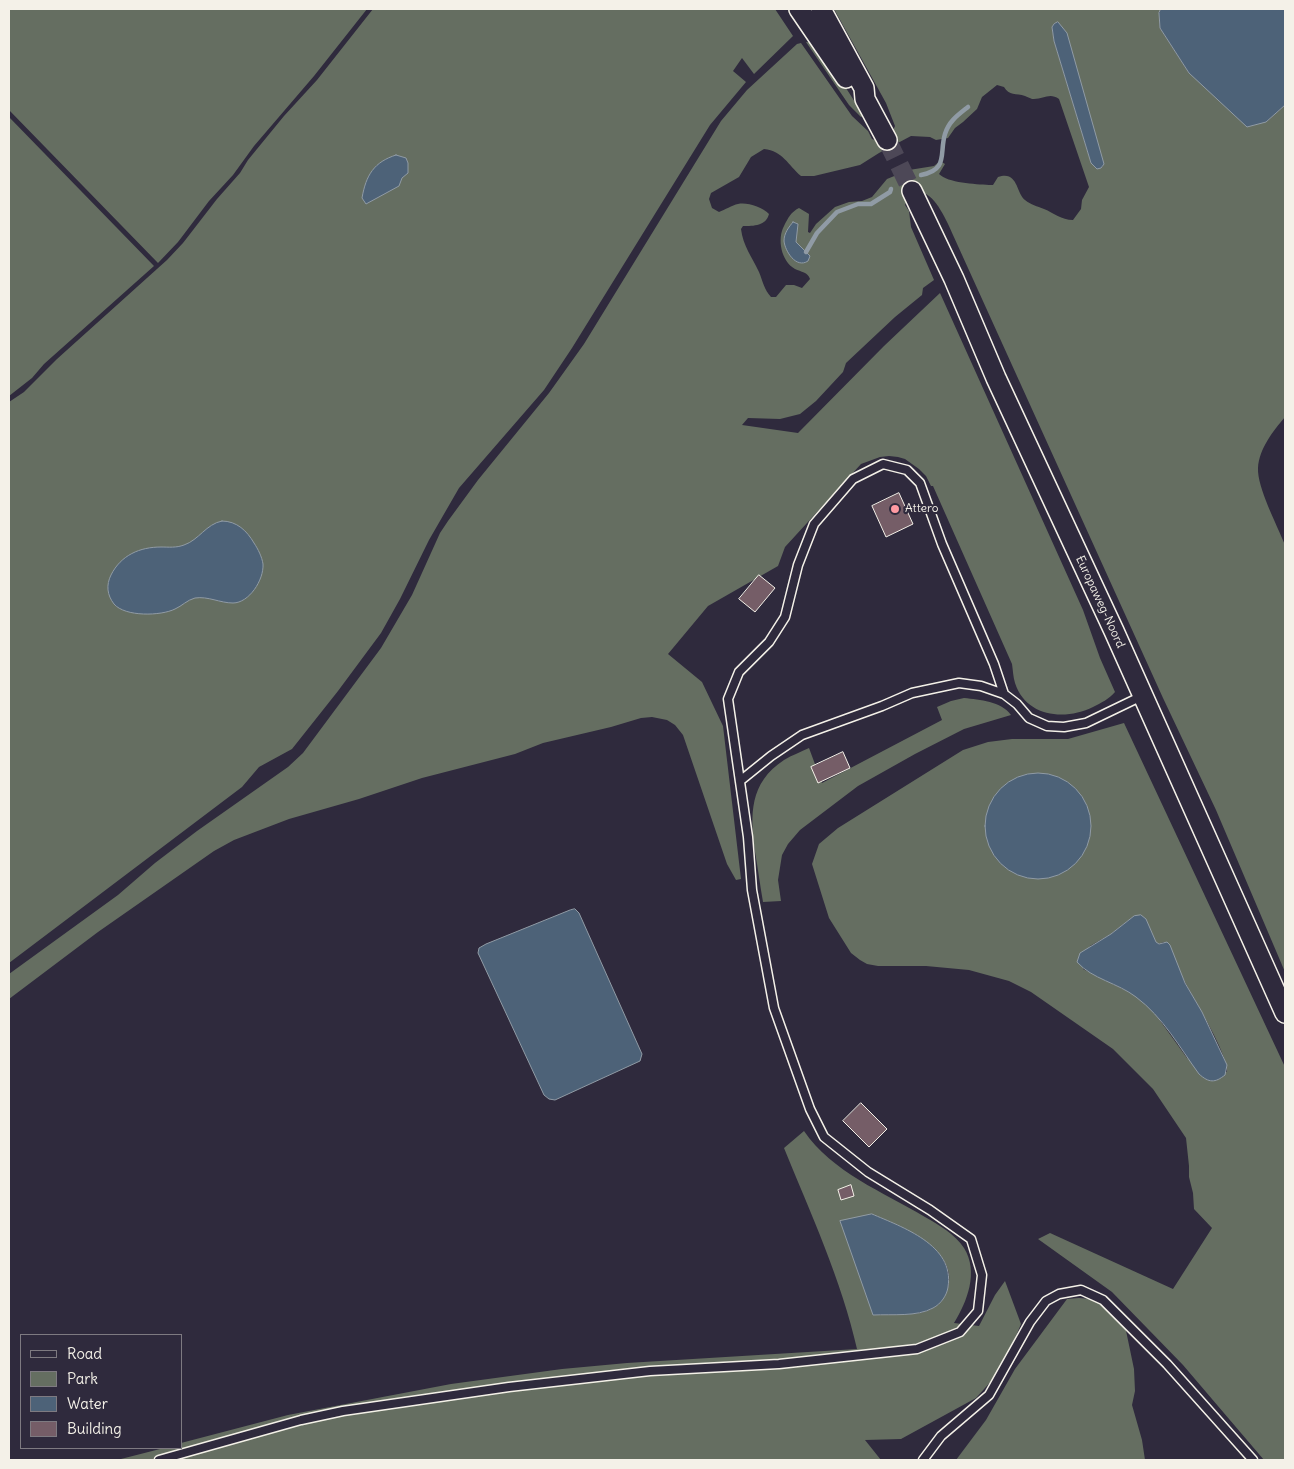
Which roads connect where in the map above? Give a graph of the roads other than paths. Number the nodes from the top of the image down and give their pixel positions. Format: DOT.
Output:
graph roads {
  1 [pos="799,9"];
  2 [pos="820,9"];
  3 [pos="865,99"];
  4 [pos="887,140"];
  5 [pos="912,191"];
  6 [pos="1004,694"];
  7 [pos="1142,696"];
  8 [pos="740,780"];
  9 [pos="1285,1013"];
  10 [pos="158,1460"];
  11 [pos="923,1460"];
  12 [pos="1253,1460"];
  1 -- 3 [label="street"];
  2 -- 3 [label="street"];
  3 -- 4 [label="street"];
  5 -- 7 [label="street, Europaweg-Noord"];
  6 -- 7 [label="lane"];
  6 -- 8 [label="lane"];
  6 -- 8 [label="lane"];
  7 -- 9 [label="street, Europaweg-Noord"];
  8 -- 10 [label="lane"];
  11 -- 12 [label="lane"];
}
